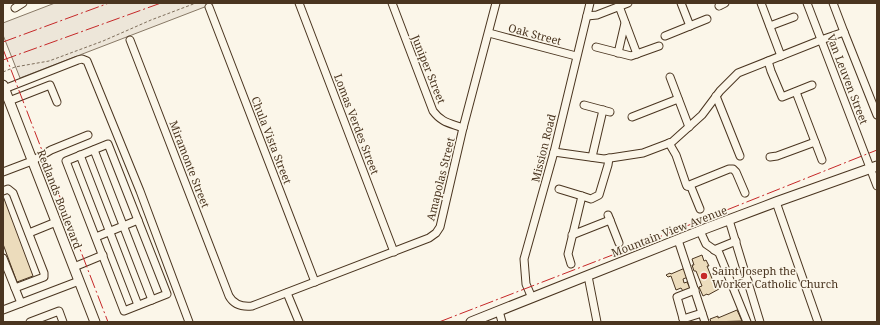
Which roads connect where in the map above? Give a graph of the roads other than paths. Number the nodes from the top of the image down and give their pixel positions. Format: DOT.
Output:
graph roads {
  1 [pos="23,3"];
  2 [pos="299,3"];
  3 [pos="392,3"];
  4 [pos="496,3"];
  5 [pos="590,3"];
  6 [pos="628,3"];
  7 [pos="681,3"];
  8 [pos="761,3"];
  9 [pos="807,3"];
  10 [pos="833,3"];
  11 [pos="619,6"];
  12 [pos="209,7"];
  13 [pos="15,8"];
  14 [pos="587,16"];
  15 [pos="794,17"];
  16 [pos="706,19"];
  17 [pos="625,23"];
  18 [pos="690,26"];
  19 [pos="770,26"];
  20 [pos="844,32"];
  21 [pos="489,33"];
  22 [pos="665,36"];
  23 [pos="130,40"];
  24 [pos="821,40"];
  25 [pos="659,46"];
  26 [pos="596,47"];
  27 [pos="618,53"];
  28 [pos="637,54"];
  29 [pos="576,56"];
  30 [pos="781,56"];
  31 [pos="768,61"];
  32 [pos="670,77"];
  33 [pos="812,85"];
  34 [pos="4,87"];
  35 [pos="796,92"];
  36 [pos="716,96"];
  37 [pos="678,99"];
  38 [pos="9,101"];
  39 [pos="57,102"];
  40 [pos="584,105"];
  41 [pos="877,115"];
  42 [pos="632,117"];
  43 [pos="688,127"];
  44 [pos="463,128"];
  45 [pos="88,135"];
  46 [pos="815,142"];
  47 [pos="669,143"];
  48 [pos="94,150"];
  49 [pos="554,152"];
  50 [pos="80,155"];
  51 [pos="740,156"];
  52 [pos="592,157"];
  53 [pos="770,157"];
  54 [pos="609,158"];
  55 [pos="822,160"];
  56 [pos="32,161"];
  57 [pos="874,167"];
  58 [pos="3,172"];
  59 [pos="688,186"];
  60 [pos="877,186"];
  61 [pos="559,189"];
  62 [pos="3,191"];
  63 [pos="745,193"];
  64 [pos="582,196"];
  65 [pos="776,202"];
  66 [pos="700,209"];
  67 [pos="138,220"];
  68 [pos="729,220"];
  69 [pos="56,222"];
  70 [pos="124,226"];
  71 [pos="109,231"];
  72 [pos="700,231"];
  73 [pos="28,233"];
  74 [pos="572,235"];
  75 [pos="96,237"];
  76 [pos="678,240"];
  77 [pos="736,241"];
  78 [pos="619,243"];
  79 [pos="714,250"];
  80 [pos="394,252"];
  81 [pos="103,255"];
  82 [pos="3,258"];
  83 [pos="571,264"];
  84 [pos="74,267"];
  85 [pos="588,276"];
  86 [pos="79,280"];
  87 [pos="748,281"];
  88 [pos="315,282"];
  89 [pos="15,288"];
  90 [pos="733,288"];
  91 [pos="177,290"];
  92 [pos="695,290"];
  93 [pos="287,293"];
  94 [pos="167,294"];
  95 [pos="229,296"];
  96 [pos="532,298"];
  97 [pos="152,300"];
  98 [pos="21,303"];
  99 [pos="138,306"];
  100 [pos="3,310"];
  101 [pos="499,311"];
  102 [pos="702,314"];
  103 [pos="684,321"];
  104 [pos="30,322"];
  105 [pos="63,322"];
  106 [pos="95,322"];
  107 [pos="189,322"];
  108 [pos="299,322"];
  109 [pos="471,322"];
  110 [pos="502,322"];
  111 [pos="597,322"];
  112 [pos="705,322"];
  113 [pos="747,322"];
  114 [pos="760,322"];
  115 [pos="818,322"];
  1 -- 13 [label="street"];
  2 -- 80 [label="street, Lomas Verdes Street"];
  3 -- 44 [label="street, Juniper Street"];
  4 -- 21 [label="street, Amapolas Street"];
  5 -- 14 [label="street, Mission Road"];
  6 -- 11 [label="street"];
  7 -- 18 [label="street"];
  8 -- 19 [label="street"];
  9 -- 24 [label="street, Van Leuven Street"];
  10 -- 20 [label="street"];
  11 -- 14 [label="street"];
  11 -- 17 [label="street"];
  12 -- 88 [label="street, Chula Vista Street"];
  14 -- 29 [label="street, Mission Road"];
  15 -- 19 [label="street"];
  16 -- 18 [label="street"];
  17 -- 27 [label="street"];
  17 -- 28 [label="street"];
  18 -- 22 [label="street"];
  19 -- 30 [label="street"];
  20 -- 24 [label="street"];
  20 -- 41 [label="street"];
  21 -- 29 [label="street, Oak Street"];
  21 -- 44 [label="street, Amapolas Street"];
  23 -- 95 [label="street, Miramonte Street"];
  24 -- 30 [label="street"];
  24 -- 57 [label="street, Van Leuven Street"];
  25 -- 28 [label="street"];
  26 -- 27 [label="street"];
  27 -- 28 [label="street"];
  29 -- 49 [label="street, Mission Road"];
  30 -- 31 [label="street"];
  31 -- 35 [label="street"];
  31 -- 36 [label="street"];
  32 -- 37 [label="street"];
  33 -- 35 [label="street"];
  34 -- 38 [label="main road, Redlands Boulevard"];
  34 -- 91 [label="street"];
  35 -- 46 [label="street"];
  36 -- 43 [label="street"];
  36 -- 51 [label="street"];
  37 -- 42 [label="street"];
  37 -- 43 [label="street"];
  38 -- 39 [label="street"];
  38 -- 56 [label="main road, Redlands Boulevard"];
  40 -- 52 [label="street"];
  43 -- 47 [label="street"];
  44 -- 80 [label="street, Amapolas Street"];
  45 -- 56 [label="street"];
  46 -- 53 [label="street"];
  46 -- 55 [label="street"];
  47 -- 54 [label="street"];
  47 -- 59 [label="street"];
  48 -- 50 [label="street"];
  48 -- 67 [label="street"];
  48 -- 70 [label="street"];
  49 -- 52 [label="street"];
  49 -- 96 [label="street, Mission Road"];
  50 -- 71 [label="street"];
  50 -- 75 [label="street"];
  52 -- 54 [label="street"];
  54 -- 64 [label="street"];
  56 -- 58 [label="street"];
  56 -- 69 [label="main road, Redlands Boulevard"];
  57 -- 60 [label="street, Van Leuven Street"];
  57 -- 65 [label="main road, Mountain View Avenue"];
  59 -- 63 [label="street"];
  59 -- 66 [label="street"];
  61 -- 64 [label="street"];
  62 -- 73 [label="street"];
  64 -- 74 [label="street"];
  65 -- 68 [label="main road, Mountain View Avenue"];
  65 -- 115 [label="street"];
  67 -- 70 [label="street"];
  67 -- 94 [label="street"];
  68 -- 72 [label="main road, Mountain View Avenue"];
  68 -- 77 [label="street"];
  69 -- 73 [label="street"];
  69 -- 84 [label="main road, Redlands Boulevard"];
  70 -- 71 [label="street"];
  70 -- 97 [label="street"];
  71 -- 75 [label="street"];
  71 -- 99 [label="street"];
  72 -- 76 [label="main road, Mountain View Avenue"];
  72 -- 79 [label="street"];
  73 -- 89 [label="street"];
  74 -- 78 [label="street"];
  74 -- 83 [label="street"];
  75 -- 81 [label="street"];
  76 -- 85 [label="main road, Mountain View Avenue"];
  76 -- 92 [label="street"];
  77 -- 79 [label="street"];
  77 -- 87 [label="street"];
  79 -- 90 [label="street"];
  80 -- 88 [label="street, Amapolas Street"];
  81 -- 84 [label="street"];
  81 -- 99 [label="street"];
  82 -- 89 [label="street"];
  84 -- 86 [label="main road, Redlands Boulevard"];
  85 -- 96 [label="main road, Mountain View Avenue"];
  85 -- 111 [label="street"];
  86 -- 98 [label="street"];
  86 -- 106 [label="main road, Redlands Boulevard"];
  87 -- 90 [label="street"];
  87 -- 114 [label="street"];
  88 -- 93 [label="street, Amapolas Street"];
  89 -- 98 [label="street"];
  90 -- 113 [label="street"];
  91 -- 94 [label="street"];
  91 -- 107 [label="street"];
  92 -- 102 [label="street"];
  92 -- 103 [label="street"];
  93 -- 95 [label="street, Amapolas Street"];
  93 -- 108 [label="street"];
  94 -- 97 [label="street"];
  96 -- 101 [label="main road, Mountain View Avenue"];
  97 -- 99 [label="street"];
  98 -- 100 [label="street"];
  101 -- 109 [label="main road, Mountain View Avenue"];
  101 -- 110 [label="street"];
  102 -- 103 [label="street"];
  102 -- 112 [label="street"];
  104 -- 105 [label="street"];
}
